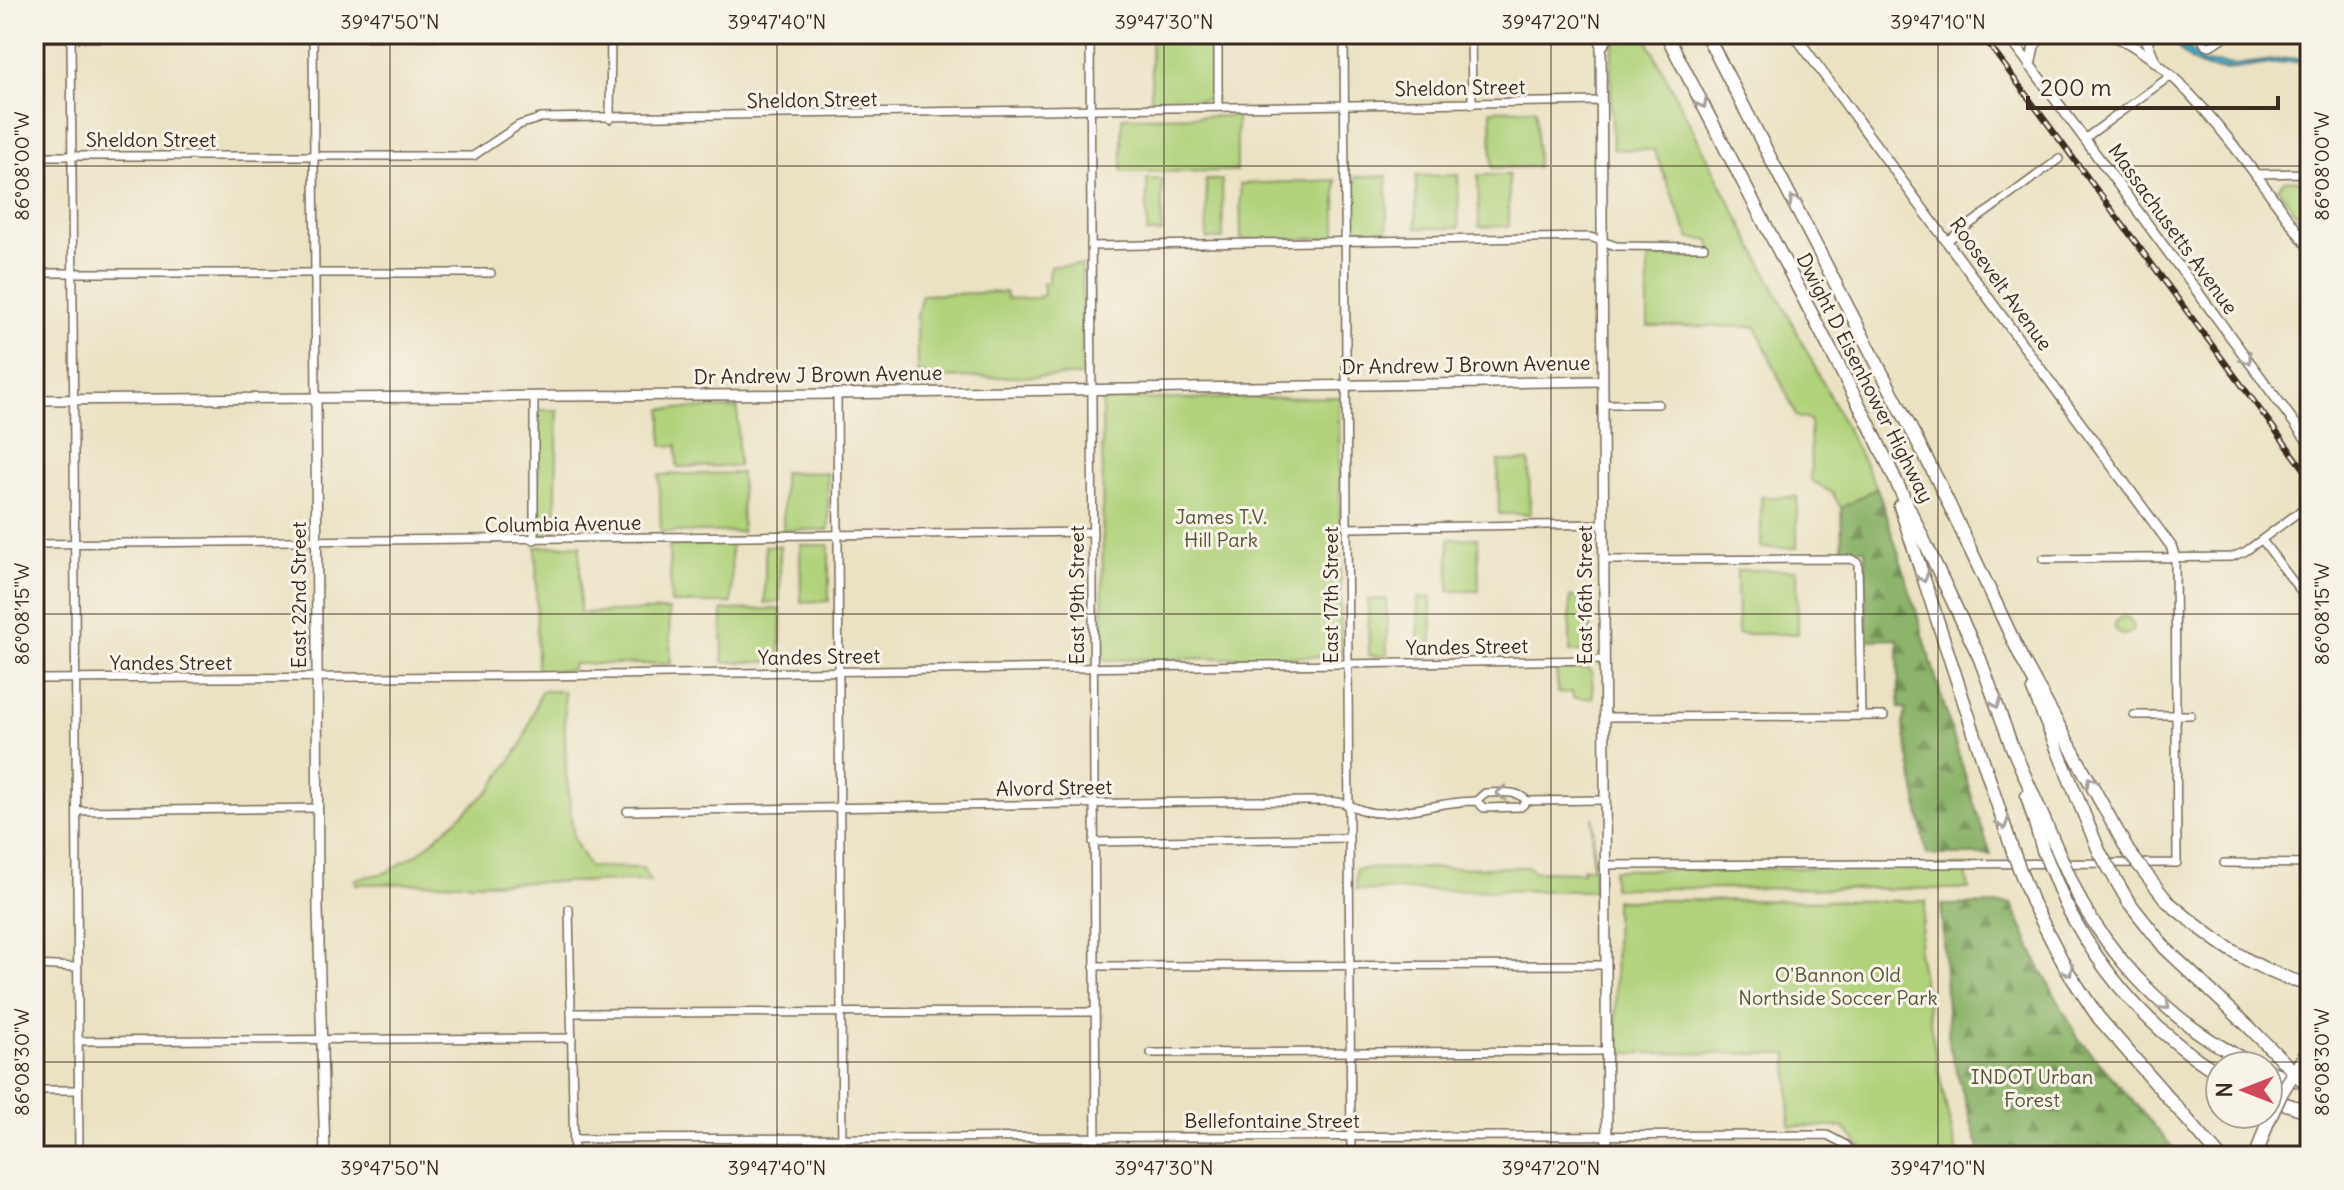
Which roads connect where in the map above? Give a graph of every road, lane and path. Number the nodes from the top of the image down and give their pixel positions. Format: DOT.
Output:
graph roads {
  1 [pos="611,34"];
  2 [pos="1090,34"];
  3 [pos="1218,34"];
  4 [pos="1344,34"];
  5 [pos="1471,34"];
  6 [pos="1601,34"];
  7 [pos="1611,34"];
  8 [pos="1666,34"];
  9 [pos="1706,34"];
  10 [pos="1794,34"];
  11 [pos="2007,34"];
  12 [pos="2044,34"];
  13 [pos="2106,34"];
  14 [pos="2144,34"];
  15 [pos="2199,34"];
  16 [pos="2231,34"];
  17 [pos="71,36"];
  18 [pos="313,36"];
  19 [pos="449,36"];
  20 [pos="34,38"];
  21 [pos="1601,48"];
  22 [pos="2156,64"];
  23 [pos="2030,66"];
  24 [pos="2169,77"];
  25 [pos="1601,101"];
  26 [pos="1472,104"];
  27 [pos="1345,105"];
  28 [pos="1218,107"];
  29 [pos="1091,110"];
  30 [pos="610,119"];
  31 [pos="2084,139"];
  32 [pos="34,156"];
  33 [pos="71,156"];
  34 [pos="314,156"];
  35 [pos="2059,159"];
  36 [pos="2310,173"];
  37 [pos="2255,174"];
  38 [pos="1345,241"];
  39 [pos="1947,241"];
  40 [pos="1602,242"];
  41 [pos="1091,246"];
  42 [pos="1704,247"];
  43 [pos="2310,249"];
  44 [pos="34,273"];
  45 [pos="73,273"];
  46 [pos="315,273"];
  47 [pos="491,273"];
  48 [pos="1602,381"];
  49 [pos="1346,385"];
  50 [pos="1092,389"];
  51 [pos="837,394"];
  52 [pos="534,397"];
  53 [pos="316,399"];
  54 [pos="34,400"];
  55 [pos="74,400"];
  56 [pos="1602,404"];
  57 [pos="1658,404"];
  58 [pos="1869,424"];
  59 [pos="2310,444"];
  60 [pos="2310,504"];
  61 [pos="1603,524"];
  62 [pos="1347,528"];
  63 [pos="1093,532"];
  64 [pos="838,537"];
  65 [pos="534,540"];
  66 [pos="2262,540"];
  67 [pos="317,542"];
  68 [pos="34,544"];
  69 [pos="74,544"];
  70 [pos="2175,558"];
  71 [pos="2043,559"];
  72 [pos="1603,560"];
  73 [pos="2310,604"];
  74 [pos="2015,647"];
  75 [pos="1604,660"];
  76 [pos="1348,665"];
  77 [pos="1093,668"];
  78 [pos="838,673"];
  79 [pos="317,678"];
  80 [pos="34,679"];
  81 [pos="74,679"];
  82 [pos="1861,715"];
  83 [pos="2134,715"];
  84 [pos="2176,715"];
  85 [pos="2191,715"];
  86 [pos="1884,716"];
  87 [pos="1604,717"];
  88 [pos="2012,747"];
  89 [pos="1604,800"];
  90 [pos="1476,801"];
  91 [pos="1527,801"];
  92 [pos="1093,804"];
  93 [pos="1348,805"];
  94 [pos="318,808"];
  95 [pos="839,808"];
  96 [pos="77,811"];
  97 [pos="627,811"];
  98 [pos="1348,838"];
  99 [pos="1093,842"];
  100 [pos="2224,863"];
  101 [pos="2310,864"];
  102 [pos="1604,865"];
  103 [pos="569,909"];
  104 [pos="34,965"];
  105 [pos="1348,965"];
  106 [pos="1605,965"];
  107 [pos="1094,966"];
  108 [pos="76,967"];
  109 [pos="2310,985"];
  110 [pos="1094,1012"];
  111 [pos="571,1013"];
  112 [pos="839,1013"];
  113 [pos="572,1038"];
  114 [pos="78,1041"];
  115 [pos="323,1041"];
  116 [pos="2228,1050"];
  117 [pos="1606,1051"];
  118 [pos="1349,1052"];
  119 [pos="2308,1052"];
  120 [pos="1151,1053"];
  121 [pos="2204,1063"];
  122 [pos="2284,1077"];
  123 [pos="2310,1086"];
  124 [pos="34,1090"];
  125 [pos="78,1090"];
  126 [pos="2284,1103"];
  127 [pos="2310,1112"];
  128 [pos="1351,1136"];
  129 [pos="1607,1136"];
  130 [pos="1096,1137"];
  131 [pos="841,1138"];
  132 [pos="573,1139"];
  133 [pos="79,1156"];
  134 [pos="325,1156"];
  135 [pos="574,1156"];
  136 [pos="842,1156"];
  137 [pos="1096,1156"];
  138 [pos="1351,1156"];
  139 [pos="1607,1156"];
  140 [pos="1855,1156"];
  141 [pos="2219,1156"];
  142 [pos="2256,1156"];
  1 -- 30 [label="street"];
  2 -- 29 [label="street, East 19th Street"];
  3 -- 28 [label="street"];
  4 -- 27 [label="street, East 17th Street"];
  5 -- 26 [label="street"];
  6 -- 21 [label="main road, East 16th Street"];
  7 -- 21 [label="main road"];
  8 -- 58 [label="highway, Dwight D Eisenhower Highway, one-way"];
  74 -- 9 [label="highway, Dwight D Eisenhower Highway, one-way"];
  10 -- 39 [label="main road, Roosevelt Avenue"];
  11 -- 23 [label="main road, Massachusetts Avenue"];
  12 -- 23 [label="main road"];
  13 -- 22 [label="main road"];
  14 -- 22 [label="main road"];
  15 -- 16 [label="street"];
  17 -- 18 [label="street"];
  17 -- 20 [label="street"];
  17 -- 33 [label="street"];
  18 -- 19 [label="street"];
  18 -- 34 [label="street, East 22nd Street"];
  21 -- 25 [label="main road, East 16th Street"];
  22 -- 24 [label="main road"];
  23 -- 31 [label="main road, Massachusetts Avenue"];
  24 -- 31 [label="street"];
  24 -- 37 [label="main road"];
  25 -- 26 [label="street, Sheldon Street"];
  25 -- 40 [label="main road, East 16th Street"];
  26 -- 27 [label="street, Sheldon Street"];
  27 -- 28 [label="street, Sheldon Street"];
  27 -- 38 [label="street, East 17th Street"];
  28 -- 29 [label="street, Sheldon Street"];
  29 -- 30 [label="street, Sheldon Street"];
  29 -- 41 [label="street, East 19th Street"];
  30 -- 34 [label="street, Sheldon Street"];
  31 -- 59 [label="main road, Massachusetts Avenue, one-way"];
  32 -- 33 [label="street, Sheldon Street"];
  33 -- 34 [label="street, Sheldon Street"];
  33 -- 45 [label="street"];
  34 -- 46 [label="street, East 22nd Street"];
  35 -- 39 [label="street"];
  36 -- 37 [label="street"];
  37 -- 43 [label="main road"];
  38 -- 40 [label="street"];
  38 -- 41 [label="street"];
  38 -- 49 [label="street, East 17th Street"];
  39 -- 70 [label="main road, Roosevelt Avenue"];
  40 -- 42 [label="street"];
  40 -- 48 [label="main road, East 16th Street"];
  41 -- 50 [label="street, East 19th Street"];
  44 -- 45 [label="street"];
  45 -- 46 [label="street"];
  45 -- 55 [label="street"];
  46 -- 47 [label="street"];
  46 -- 53 [label="street, East 22nd Street"];
  48 -- 49 [label="main road, Dr Andrew J Brown Avenue"];
  48 -- 56 [label="main road, East 16th Street"];
  49 -- 50 [label="main road, Dr Andrew J Brown Avenue"];
  49 -- 62 [label="street, East 17th Street"];
  50 -- 51 [label="main road, Dr Andrew J Brown Avenue"];
  50 -- 63 [label="street, East 19th Street"];
  51 -- 52 [label="main road, Dr Andrew J Brown Avenue"];
  51 -- 64 [label="street"];
  52 -- 53 [label="main road, Dr Andrew J Brown Avenue"];
  52 -- 65 [label="street"];
  53 -- 55 [label="main road, Dr Andrew J Brown Avenue"];
  53 -- 67 [label="main road, East 22nd Street"];
  54 -- 55 [label="main road, Dr Andrew J Brown Avenue"];
  55 -- 69 [label="street"];
  56 -- 57 [label="street"];
  56 -- 61 [label="main road, East 16th Street"];
  58 -- 88 [label="highway, Dwight D Eisenhower Highway, one-way"];
  58 -- 141 [label="highway, one-way, bridge"];
  60 -- 66 [label="street"];
  61 -- 62 [label="street"];
  61 -- 72 [label="main road, East 16th Street"];
  62 -- 76 [label="street, East 17th Street"];
  63 -- 64 [label="street, Columbia Avenue"];
  63 -- 77 [label="street, East 19th Street"];
  64 -- 65 [label="street, Columbia Avenue"];
  64 -- 78 [label="street"];
  65 -- 67 [label="street, Columbia Avenue"];
  66 -- 70 [label="street"];
  66 -- 73 [label="street"];
  67 -- 69 [label="street, Columbia Avenue"];
  67 -- 79 [label="main road, East 22nd Street"];
  68 -- 69 [label="street, Columbia Avenue"];
  69 -- 81 [label="street"];
  70 -- 71 [label="street"];
  70 -- 84 [label="street"];
  72 -- 75 [label="main road, East 16th Street"];
  72 -- 82 [label="street"];
  109 -- 74 [label="highway, one-way, bridge"];
  74 -- 123 [label="highway, bridge"];
  75 -- 76 [label="street, Yandes Street"];
  75 -- 87 [label="main road, East 16th Street"];
  76 -- 77 [label="street, Yandes Street"];
  76 -- 93 [label="street, East 17th Street"];
  77 -- 78 [label="street, Yandes Street"];
  77 -- 92 [label="street, East 19th Street"];
  78 -- 79 [label="street, Yandes Street"];
  78 -- 95 [label="street"];
  79 -- 81 [label="street, Yandes Street"];
  79 -- 94 [label="main road, East 22nd Street"];
  80 -- 81 [label="street, Yandes Street"];
  81 -- 96 [label="street"];
  82 -- 86 [label="street"];
  82 -- 87 [label="street"];
  83 -- 84 [label="street"];
  84 -- 85 [label="street"];
  84 -- 102 [label="street"];
  87 -- 89 [label="main road, East 16th Street"];
  88 -- 116 [label="highway, one-way, bridge"];
  88 -- 121 [label="highway, bridge"];
  89 -- 91 [label="street, Alvord Street"];
  89 -- 102 [label="main road, East 16th Street"];
  90 -- 91 [label="street, Alvord Street"];
  91 -- 90 [label="street, Alvord Street, one-way"];
  90 -- 93 [label="street, Alvord Street"];
  92 -- 93 [label="street, Alvord Street"];
  92 -- 95 [label="street, Alvord Street"];
  92 -- 99 [label="street, East 19th Street"];
  93 -- 98 [label="street, East 17th Street"];
  94 -- 96 [label="street"];
  94 -- 115 [label="main road, East 22nd Street"];
  95 -- 97 [label="street, Alvord Street"];
  95 -- 112 [label="street"];
  96 -- 108 [label="street"];
  98 -- 99 [label="street"];
  98 -- 105 [label="street, East 17th Street"];
  99 -- 107 [label="street, East 19th Street"];
  100 -- 101 [label="street"];
  102 -- 106 [label="main road, East 16th Street"];
  103 -- 111 [label="street"];
  104 -- 108 [label="street"];
  105 -- 106 [label="street"];
  105 -- 107 [label="street"];
  105 -- 118 [label="street, East 17th Street"];
  106 -- 117 [label="main road, East 16th Street"];
  107 -- 110 [label="street, East 19th Street"];
  108 -- 114 [label="street"];
  110 -- 112 [label="street"];
  110 -- 130 [label="street, East 19th Street"];
  111 -- 112 [label="street"];
  111 -- 113 [label="street"];
  112 -- 131 [label="street"];
  113 -- 115 [label="street"];
  113 -- 132 [label="street"];
  114 -- 115 [label="street"];
  114 -- 125 [label="street"];
  115 -- 134 [label="main road, East 22nd Street"];
  117 -- 118 [label="street"];
  117 -- 129 [label="main road, East 16th Street"];
  118 -- 120 [label="street"];
  118 -- 128 [label="street, East 17th Street"];
  119 -- 142 [label="highway, bridge"];
  122 -- 123 [label="highway"];
  124 -- 125 [label="street"];
  125 -- 133 [label="street"];
  126 -- 127 [label="highway"];
  128 -- 129 [label="street, Bellefontaine Street"];
  128 -- 130 [label="street, Bellefontaine Street"];
  128 -- 138 [label="street, East 17th Street"];
  129 -- 139 [label="main road, East 16th Street"];
  129 -- 140 [label="street, Bellefontaine Street"];
  130 -- 131 [label="street, Bellefontaine Street"];
  130 -- 137 [label="street, East 19th Street"];
  131 -- 132 [label="street, Bellefontaine Street"];
  131 -- 136 [label="street"];
  132 -- 135 [label="street"];
}
